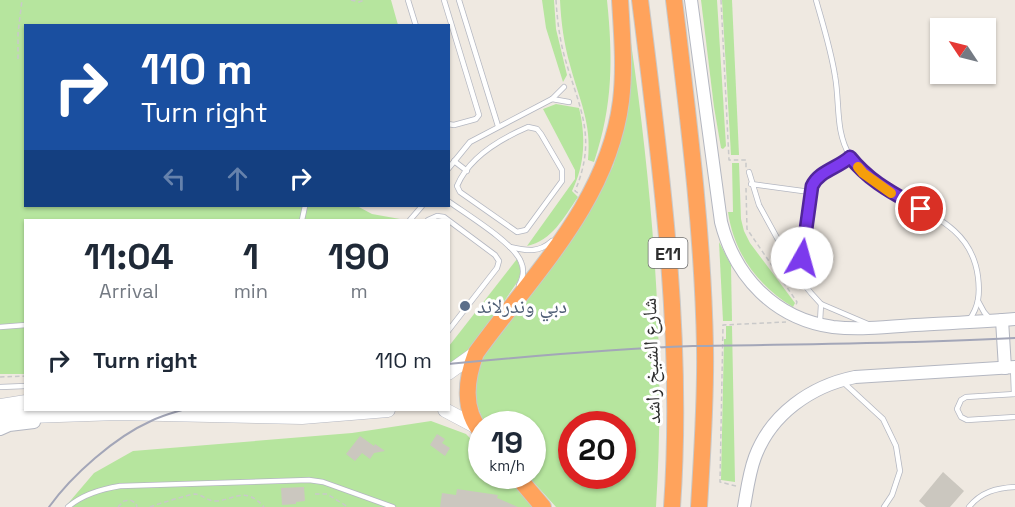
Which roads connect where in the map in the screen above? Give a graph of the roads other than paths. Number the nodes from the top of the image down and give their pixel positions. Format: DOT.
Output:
graph roads {
  1 [pos="408,0"];
  2 [pos="444,0"];
  3 [pos="459,0"];
  4 [pos="620,0"];
  5 [pos="640,0"];
  6 [pos="674,0"];
  7 [pos="691,0"];
  8 [pos="816,0"];
  9 [pos="461,8"];
  10 [pos="447,12"];
  11 [pos="415,24"];
  12 [pos="564,87"];
  13 [pos="552,99"];
  14 [pos="569,102"];
  15 [pos="450,124"];
  16 [pos="498,126"];
  17 [pos="850,157"];
  18 [pos="454,161"];
  19 [pos="450,166"];
  20 [pos="467,171"];
  21 [pos="749,172"];
  22 [pos="751,184"];
  23 [pos="810,192"];
  24 [pos="450,202"];
  25 [pos="421,207"];
  26 [pos="580,213"];
  27 [pos="411,219"];
  28 [pos="430,219"];
  29 [pos="447,219"];
  30 [pos="450,221"];
  31 [pos="562,229"];
  32 [pos="555,238"];
  33 [pos="510,247"];
  34 [pos="799,278"];
  35 [pos="978,301"];
  36 [pos="821,304"];
  37 [pos="500,319"];
  38 [pos="1015,319"];
  39 [pos="998,321"];
  40 [pos="967,322"];
  41 [pos="819,324"];
  42 [pos="24,325"];
  43 [pos="0,327"];
  44 [pos="876,327"];
  45 [pos="450,328"];
  46 [pos="476,353"];
  47 [pos="1011,368"];
  48 [pos="450,372"];
  49 [pos="841,380"];
  50 [pos="24,386"];
  51 [pos="0,387"];
  52 [pos="1015,394"];
  53 [pos="0,400"];
  54 [pos="24,401"];
  55 [pos="24,401"];
  56 [pos="0,406"];
  57 [pos="266,411"];
  58 [pos="375,411"];
  59 [pos="447,411"];
  60 [pos="470,411"];
  61 [pos="705,414"];
  62 [pos="53,415"];
  63 [pos="238,415"];
  64 [pos="0,417"];
  65 [pos="1015,417"];
  66 [pos="468,424"];
  67 [pos="0,429"];
  68 [pos="1015,487"];
  69 [pos="528,489"];
  70 [pos="68,507"];
  71 [pos="393,507"];
  72 [pos="543,507"];
  73 [pos="672,507"];
  74 [pos="699,507"];
  75 [pos="710,507"];
  76 [pos="744,507"];
  77 [pos="884,507"];
  78 [pos="969,507"];
  1 -- 11 [label="lane"];
  2 -- 10 [label="lane"];
  3 -- 9 [label="lane"];
  4 -- 26 [label="highway"];
  5 -- 73 [label="highway, شارع الشيخ راشد / E11"];
  6 -- 61 [label="highway, E11"];
  7 -- 41 [label="street"];
  8 -- 17 [label="lane"];
  9 -- 10 [label="lane"];
  9 -- 16 [label="lane"];
  10 -- 15 [label="lane"];
  12 -- 13 [label="lane"];
  13 -- 14 [label="lane"];
  13 -- 16 [label="lane"];
  16 -- 18 [label="lane"];
  17 -- 23 [label="lane"];
  17 -- 35 [label="lane"];
  18 -- 19 [label="lane"];
  18 -- 20 [label="lane"];
  20 -- 20 [label="lane"];
  21 -- 22 [label="lane"];
  22 -- 23 [label="lane"];
  22 -- 34 [label="lane"];
  23 -- 34 [label="lane"];
  24 -- 33 [label="lane"];
  25 -- 27 [label="lane"];
  26 -- 31 [label="lane"];
  26 -- 37 [label="highway"];
  28 -- 29 [label="lane"];
  30 -- 45 [label="lane"];
  32 -- 33 [label="lane"];
  33 -- 37 [label="lane"];
  34 -- 36 [label="lane"];
  35 -- 39 [label="lane"];
  35 -- 40 [label="lane"];
  36 -- 41 [label="lane"];
  36 -- 44 [label="lane"];
  37 -- 46 [label="highway"];
  38 -- 39 [label="street"];
  39 -- 40 [label="street"];
  39 -- 47 [label="street"];
  40 -- 44 [label="street"];
  41 -- 44 [label="street"];
  42 -- 43 [label="lane"];
  46 -- 48 [label="main road"];
  46 -- 60 [label="highway"];
  47 -- 49 [label="street"];
  47 -- 52 [label="lane"];
  49 -- 76 [label="street"];
  49 -- 77 [label="lane"];
  50 -- 51 [label="lane"];
  52 -- 65 [label="lane"];
  53 -- 54 [label="main road"];
  55 -- 56 [label="main road"];
  57 -- 63 [label="main road"];
  58 -- 63 [label="main road"];
  59 -- 66 [label="main road"];
  61 -- 74 [label="highway, E11"];
  61 -- 75 [label="highway"];
  62 -- 63 [label="main road"];
  62 -- 64 [label="main road"];
  62 -- 67 [label="street"];
  68 -- 78 [label="lane"];
  69 -- 72 [label="highway"];
  70 -- 71 [label="lane"];
}
